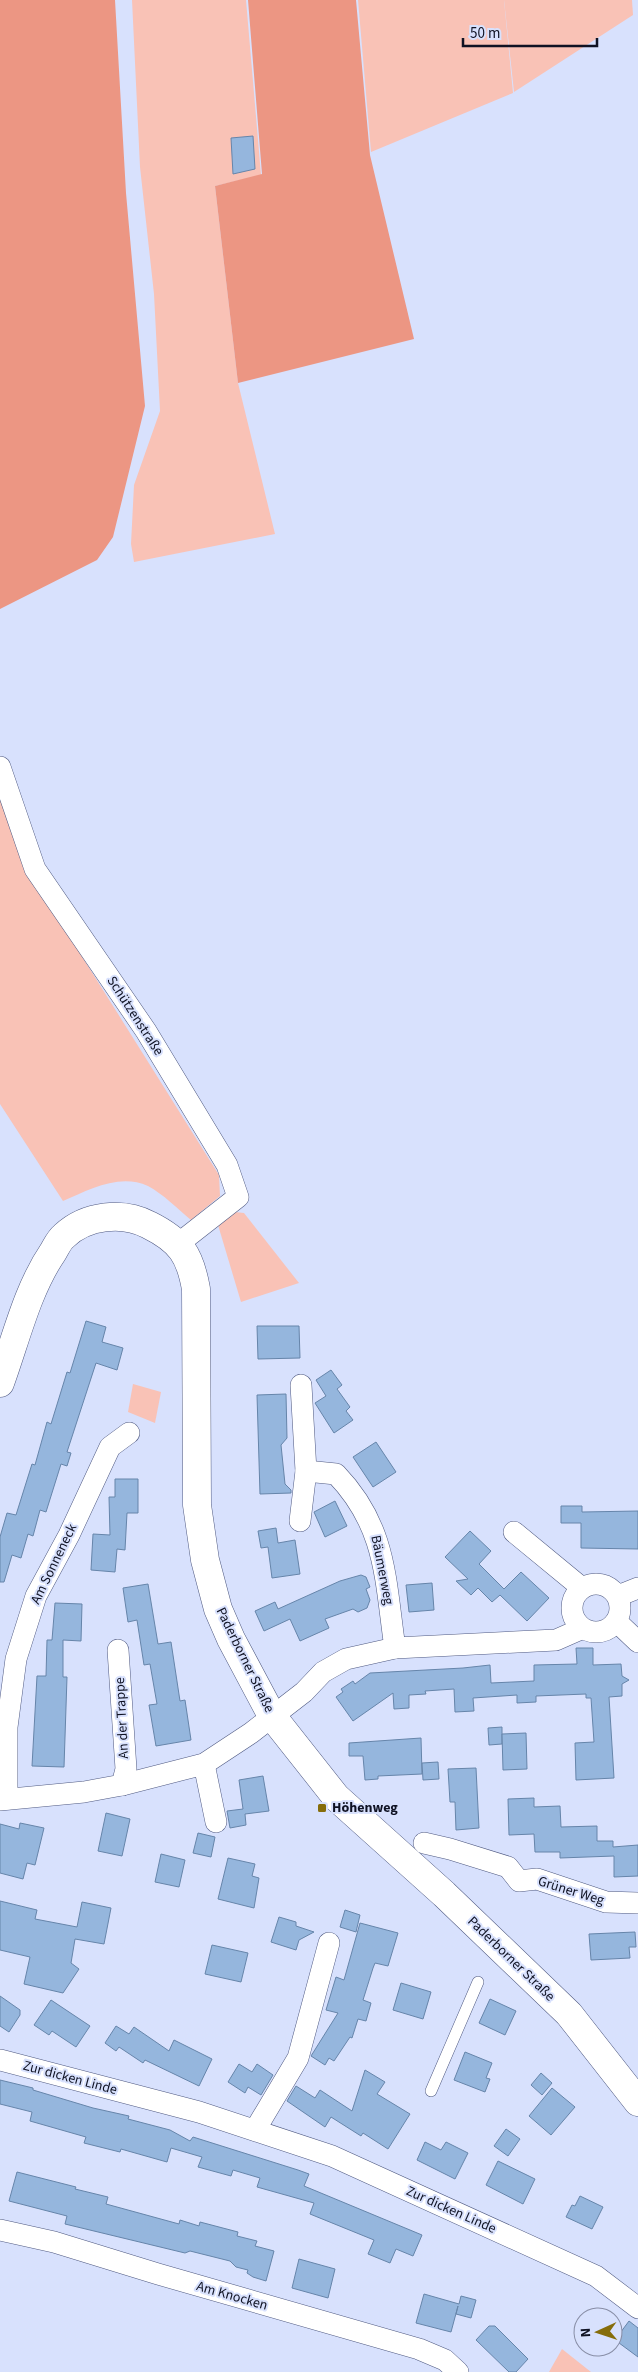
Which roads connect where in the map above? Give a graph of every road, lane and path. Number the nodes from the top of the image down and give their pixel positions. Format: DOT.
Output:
graph roads {
  1 [pos="0,767"];
  2 [pos="178,1244"];
  3 [pos="0,1383"];
  4 [pos="301,1385"];
  5 [pos="129,1433"];
  6 [pos="306,1471"];
  7 [pos="300,1521"];
  8 [pos="514,1532"];
  9 [pos="582,1588"];
  10 [pos="638,1588"];
  11 [pos="618,1596"];
  12 [pos="617,1622"];
  13 [pos="582,1629"];
  14 [pos="638,1642"];
  15 [pos="395,1648"];
  16 [pos="118,1650"];
  17 [pos="272,1716"];
  18 [pos="204,1764"];
  19 [pos="122,1785"];
  20 [pos="3,1799"];
  21 [pos="216,1822"];
  22 [pos="424,1843"];
  23 [pos="638,1903"];
  24 [pos="329,1943"];
  25 [pos="478,1982"];
  26 [pos="0,2060"];
  27 [pos="431,2090"];
  28 [pos="638,2102"];
  29 [pos="255,2130"];
  30 [pos="0,2230"];
  31 [pos="638,2308"];
  32 [pos="458,2372"];
  1 -- 2 [label="street, Schützenstraße"];
  2 -- 3 [label="main road, Paderborner Straße"];
  2 -- 17 [label="main road, Paderborner Straße"];
  4 -- 6 [label="street"];
  5 -- 20 [label="street, Am Sonneneck"];
  6 -- 7 [label="street"];
  6 -- 15 [label="street, Bäumerweg"];
  8 -- 9 [label="street"];
  9 -- 11 [label="street"];
  9 -- 13 [label="street"];
  10 -- 11 [label="street"];
  11 -- 12 [label="street"];
  12 -- 13 [label="street"];
  12 -- 14 [label="street"];
  13 -- 15 [label="street"];
  15 -- 17 [label="street"];
  16 -- 19 [label="street, An der Trappe"];
  17 -- 18 [label="street"];
  17 -- 28 [label="main road, Paderborner Straße"];
  18 -- 19 [label="street"];
  18 -- 21 [label="street"];
  19 -- 20 [label="street"];
  22 -- 23 [label="street, Grüner Weg"];
  24 -- 29 [label="street"];
  25 -- 27 [label="lane"];
  26 -- 29 [label="street, Zur dicken Linde"];
  29 -- 31 [label="street, Zur dicken Linde"];
  30 -- 32 [label="street, Am Knocken"];
}
